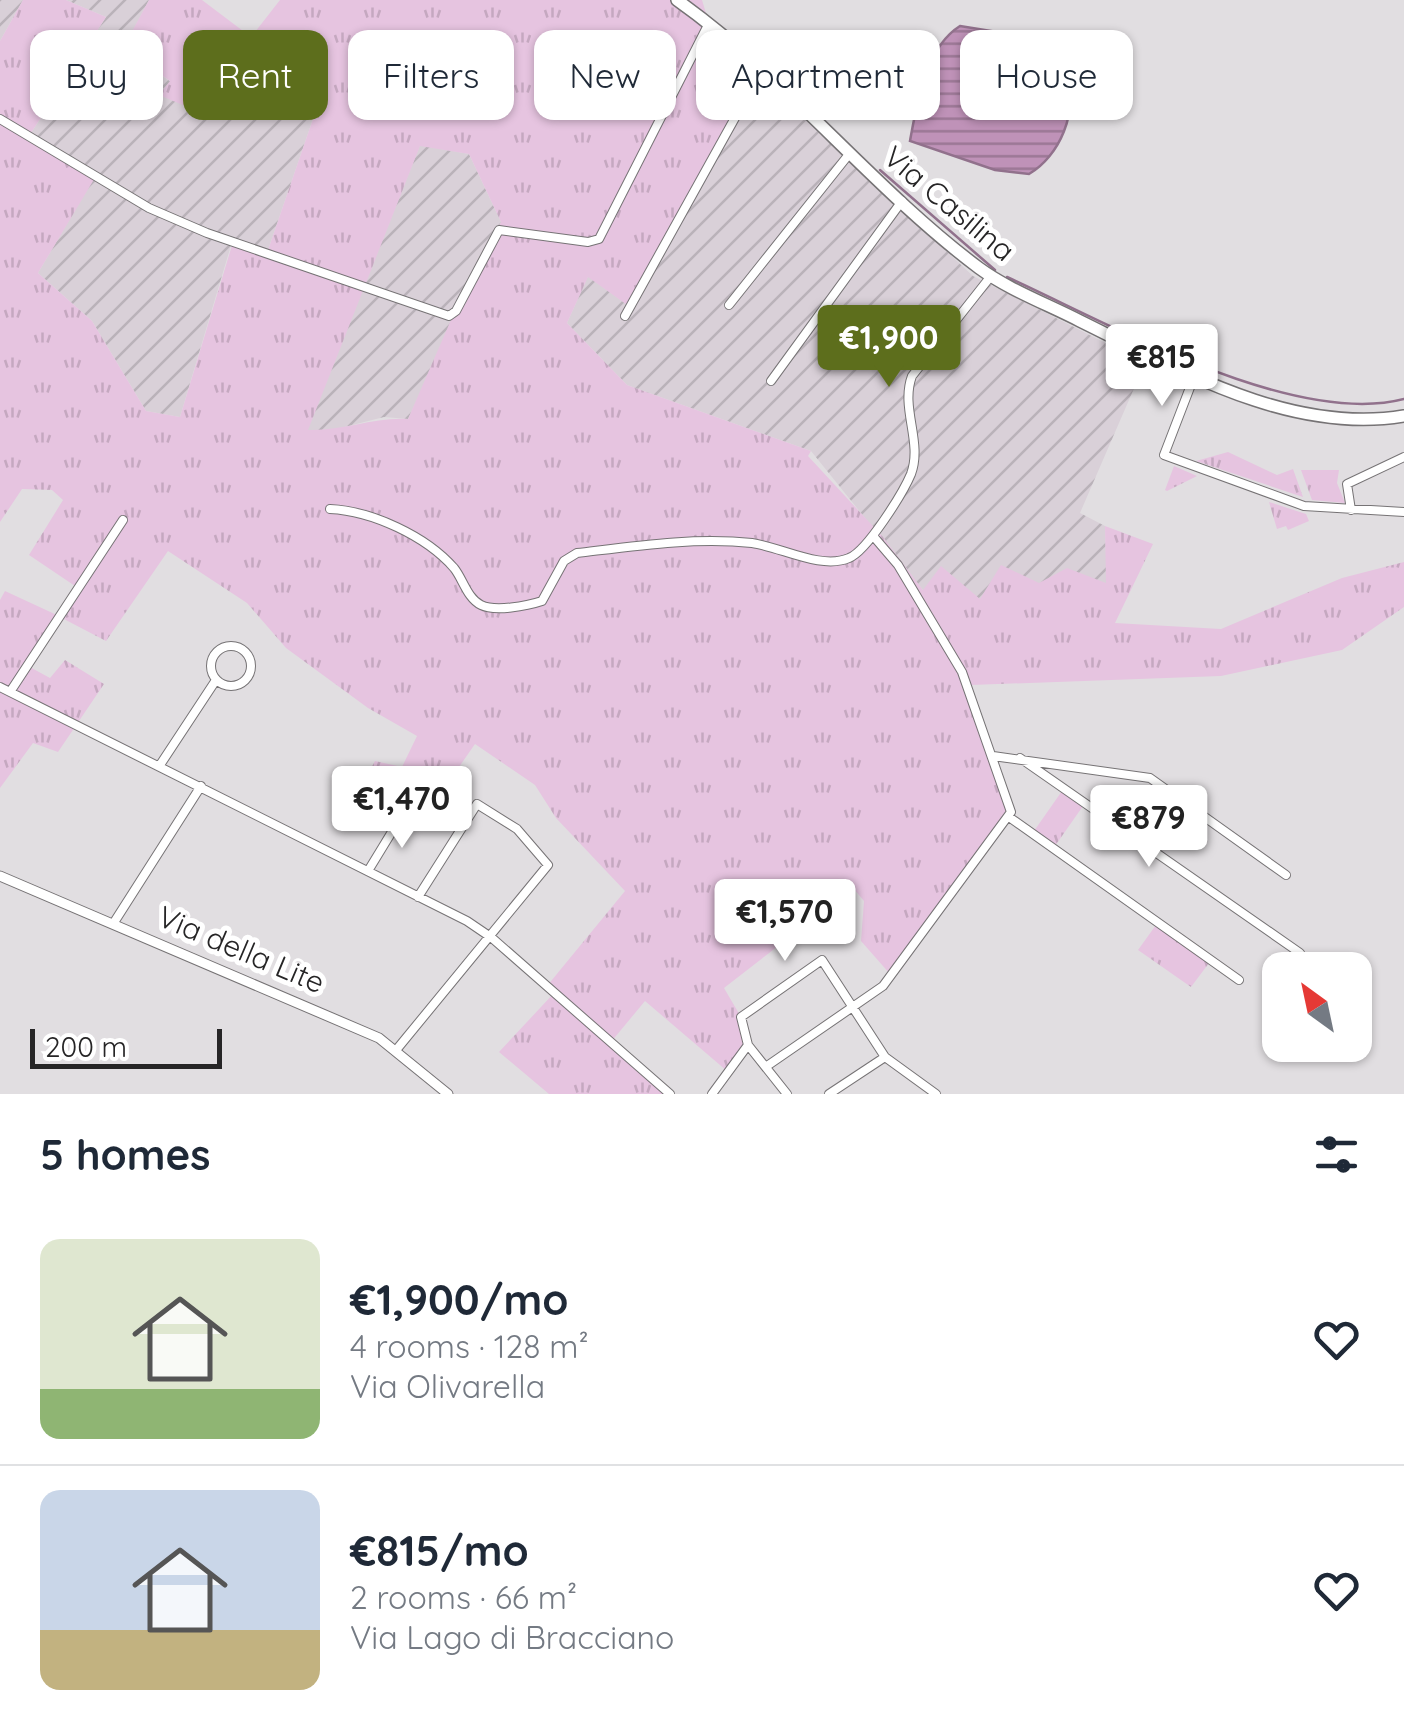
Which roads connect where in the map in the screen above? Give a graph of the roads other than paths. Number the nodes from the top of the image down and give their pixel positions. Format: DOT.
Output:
graph roads {
  1 [pos="677,0"];
  2 [pos="709,23"];
  3 [pos="717,30"];
  4 [pos="0,118"];
  5 [pos="733,120"];
  6 [pos="815,120"];
  7 [pos="850,152"];
  8 [pos="902,201"];
  9 [pos="991,276"];
  10 [pos="729,305"];
  11 [pos="625,316"];
  12 [pos="1194,377"];
  13 [pos="771,381"];
  14 [pos="1400,417"];
  15 [pos="1404,457"];
  16 [pos="330,509"];
  17 [pos="1351,510"];
  18 [pos="1404,512"];
  19 [pos="123,520"];
  20 [pos="874,537"];
  21 [pos="216,680"];
  22 [pos="0,687"];
  23 [pos="10,692"];
  24 [pos="993,756"];
  25 [pos="1020,758"];
  26 [pos="160,765"];
  27 [pos="200,786"];
  28 [pos="404,812"];
  29 [pos="1008,817"];
  30 [pos="368,871"];
  31 [pos="1286,875"];
  32 [pos="0,876"];
  33 [pos="418,897"];
  34 [pos="113,924"];
  35 [pos="492,938"];
  36 [pos="1300,952"];
  37 [pos="1239,980"];
  38 [pos="854,1006"];
  39 [pos="748,1044"];
  40 [pos="397,1049"];
  41 [pos="885,1057"];
  42 [pos="767,1066"];
  43 [pos="448,1094"];
  44 [pos="670,1094"];
  45 [pos="712,1094"];
  46 [pos="786,1094"];
  47 [pos="829,1094"];
  48 [pos="936,1094"];
  1 -- 2 [label="main road, Via Casilina"];
  2 -- 3 [label="main road, Via Casilina"];
  2 -- 4 [label="street"];
  5 -- 11 [label="street"];
  6 -- 7 [label="main road, Via Casilina"];
  7 -- 8 [label="main road, Via Casilina"];
  7 -- 10 [label="street"];
  8 -- 9 [label="main road, Via Casilina"];
  8 -- 13 [label="street"];
  9 -- 12 [label="main road, Via Casilina"];
  9 -- 20 [label="street"];
  12 -- 14 [label="main road, Via Casilina"];
  12 -- 17 [label="street"];
  15 -- 17 [label="street"];
  16 -- 20 [label="street"];
  17 -- 18 [label="street"];
  19 -- 23 [label="street"];
  20 -- 24 [label="street"];
  21 -- 21 [label="street"];
  21 -- 26 [label="street"];
  22 -- 23 [label="street"];
  23 -- 26 [label="street"];
  24 -- 25 [label="street"];
  24 -- 29 [label="street"];
  25 -- 31 [label="street"];
  25 -- 36 [label="street"];
  26 -- 27 [label="street"];
  27 -- 30 [label="street"];
  27 -- 34 [label="street"];
  28 -- 30 [label="street"];
  29 -- 37 [label="street"];
  29 -- 38 [label="street"];
  30 -- 33 [label="street"];
  32 -- 34 [label="street, Via della Lite"];
  33 -- 35 [label="street"];
  33 -- 35 [label="street"];
  34 -- 40 [label="street, Via della Lite"];
  35 -- 40 [label="street"];
  35 -- 44 [label="street"];
  38 -- 39 [label="street"];
  38 -- 41 [label="street"];
  38 -- 42 [label="street"];
  39 -- 42 [label="street"];
  39 -- 45 [label="street"];
  40 -- 43 [label="street, Via della Lite"];
  41 -- 47 [label="street"];
  41 -- 48 [label="street"];
  42 -- 46 [label="street"];
}
